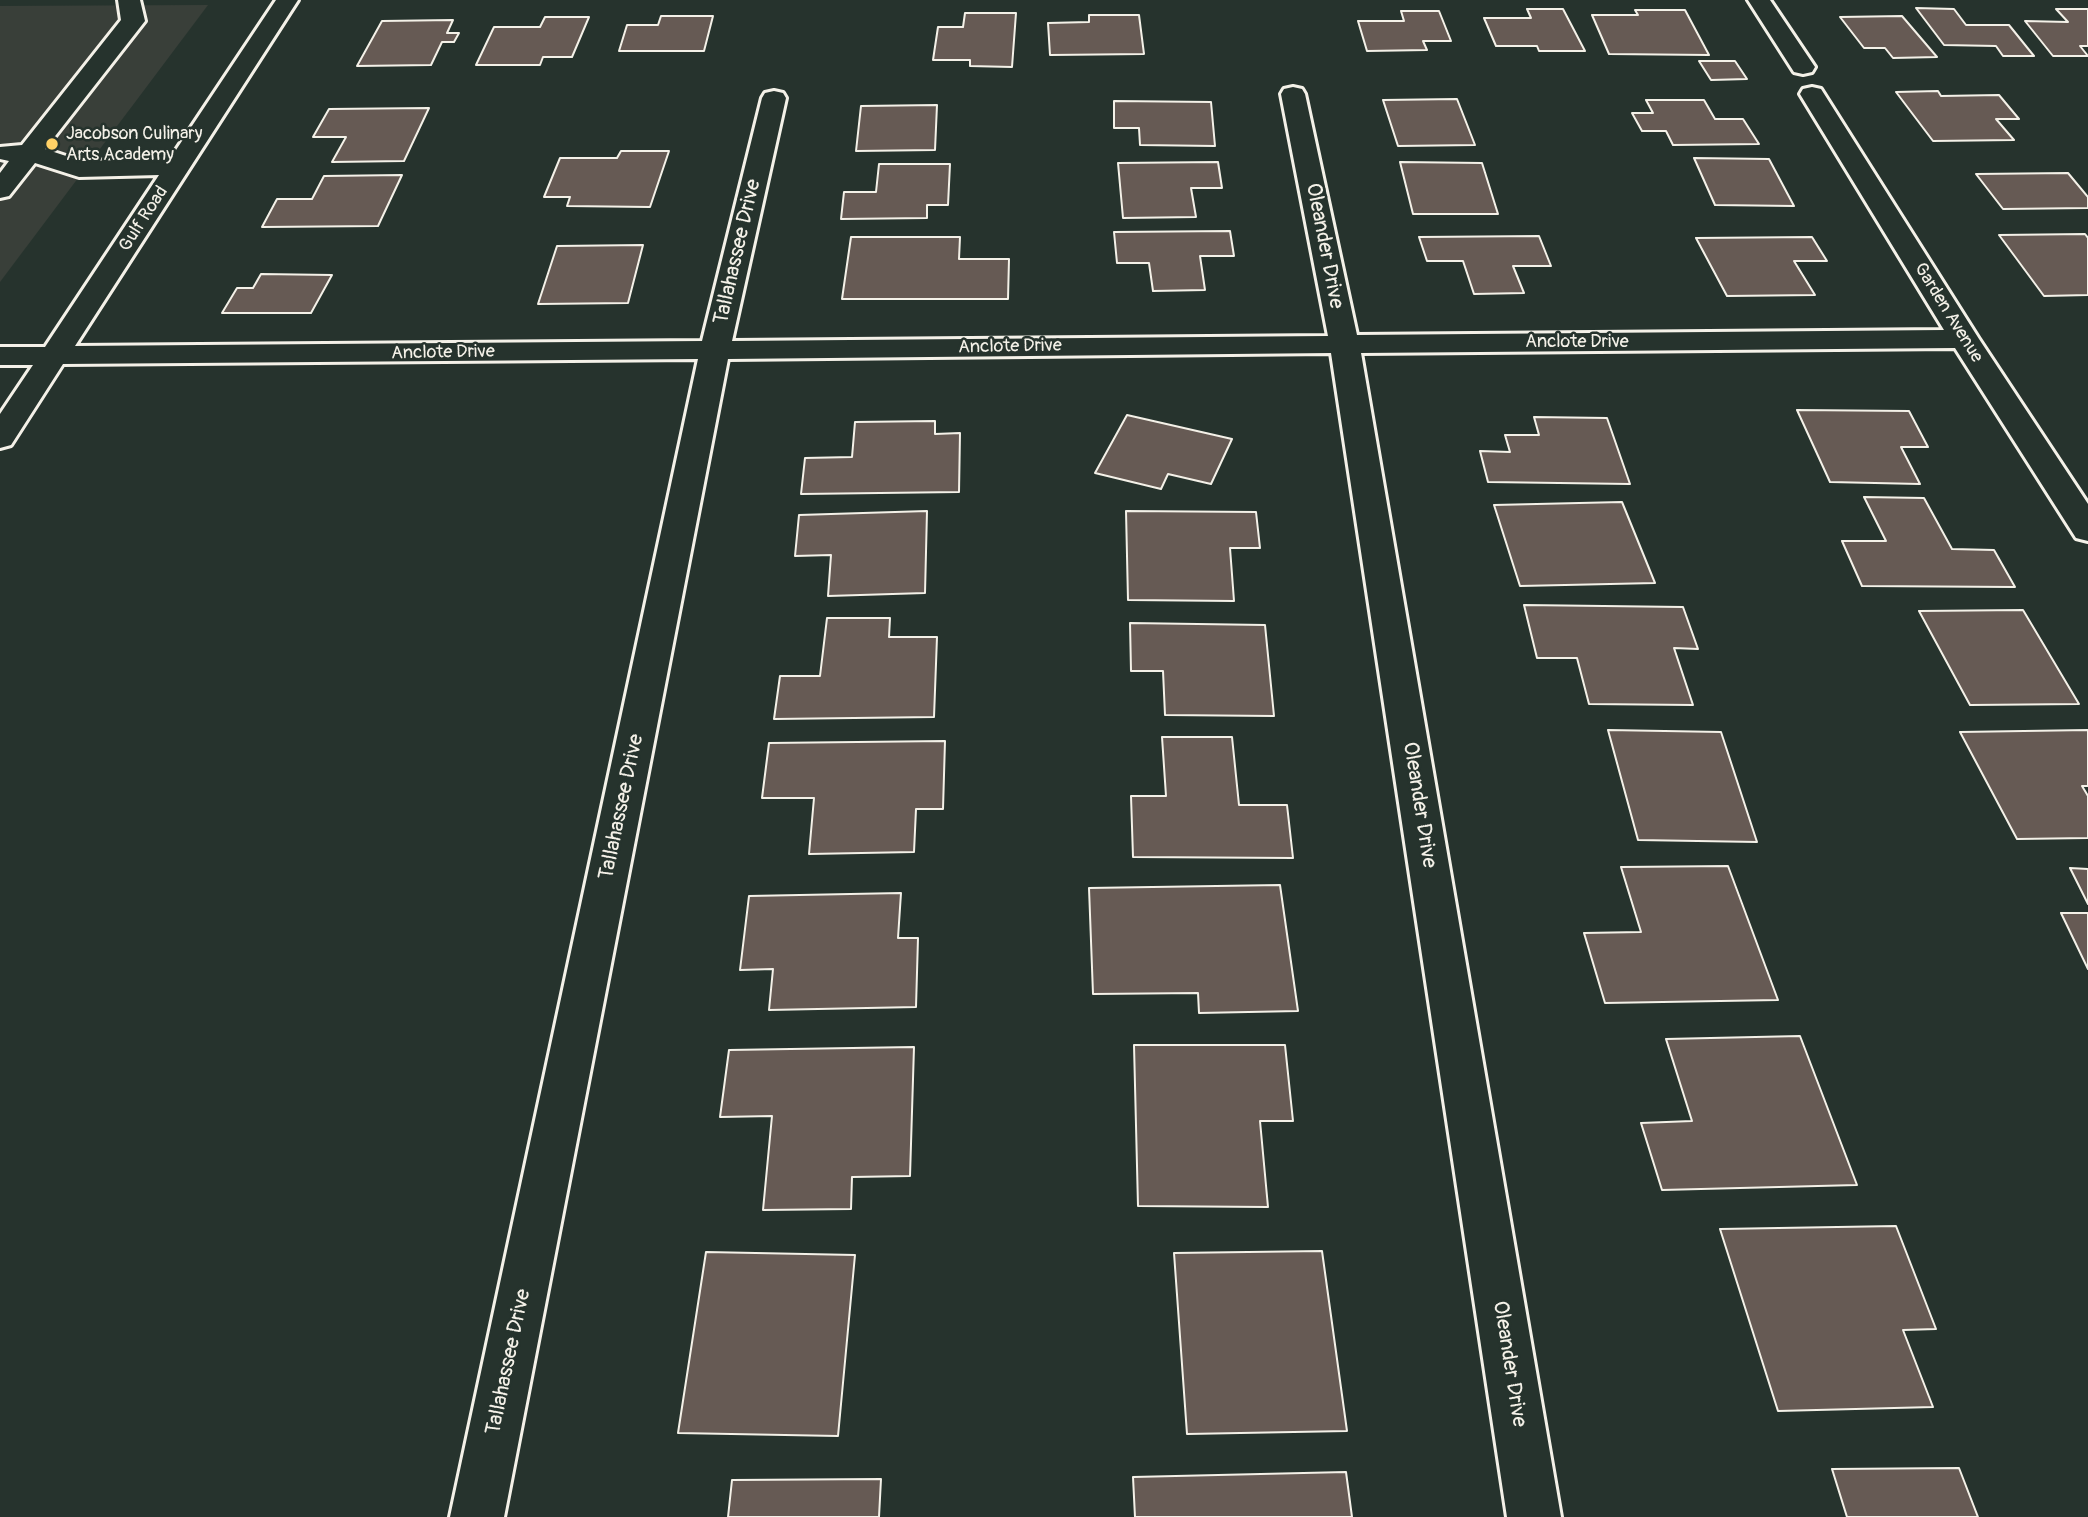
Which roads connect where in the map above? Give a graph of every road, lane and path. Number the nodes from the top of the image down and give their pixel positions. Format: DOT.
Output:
graph roads {
  1 [pos="129,0"];
  2 [pos="287,0"];
  3 [pos="1759,0"];
  4 [pos="1803,67"];
  5 [pos="1293,94"];
  6 [pos="1812,94"];
  7 [pos="774,98"];
  8 [pos="0,153"];
  9 [pos="30,153"];
  10 [pos="177,167"];
  11 [pos="0,190"];
  12 [pos="1964,339"];
  13 [pos="1344,343"];
  14 [pos="715,350"];
  15 [pos="0,356"];
  16 [pos="56,356"];
  17 [pos="0,438"];
  18 [pos="2088,530"];
  19 [pos="477,1517"];
  20 [pos="1534,1517"];
  1 -- 9 [label="street"];
  2 -- 10 [label="street, Gulf Road"];
  3 -- 4 [label="street"];
  5 -- 13 [label="street, Oleander Drive"];
  6 -- 12 [label="street, Garden Avenue"];
  7 -- 14 [label="street, Tallahassee Drive"];
  8 -- 9 [label="street"];
  9 -- 10 [label="street"];
  9 -- 11 [label="street"];
  10 -- 16 [label="street, Gulf Road"];
  12 -- 13 [label="street, Anclote Drive"];
  12 -- 18 [label="street, Garden Avenue"];
  13 -- 14 [label="street, Anclote Drive"];
  13 -- 20 [label="street, Oleander Drive"];
  14 -- 16 [label="street, Anclote Drive"];
  14 -- 19 [label="street, Tallahassee Drive"];
  15 -- 16 [label="street, Anclote Drive"];
  16 -- 17 [label="street, Gulf Road"];
}
